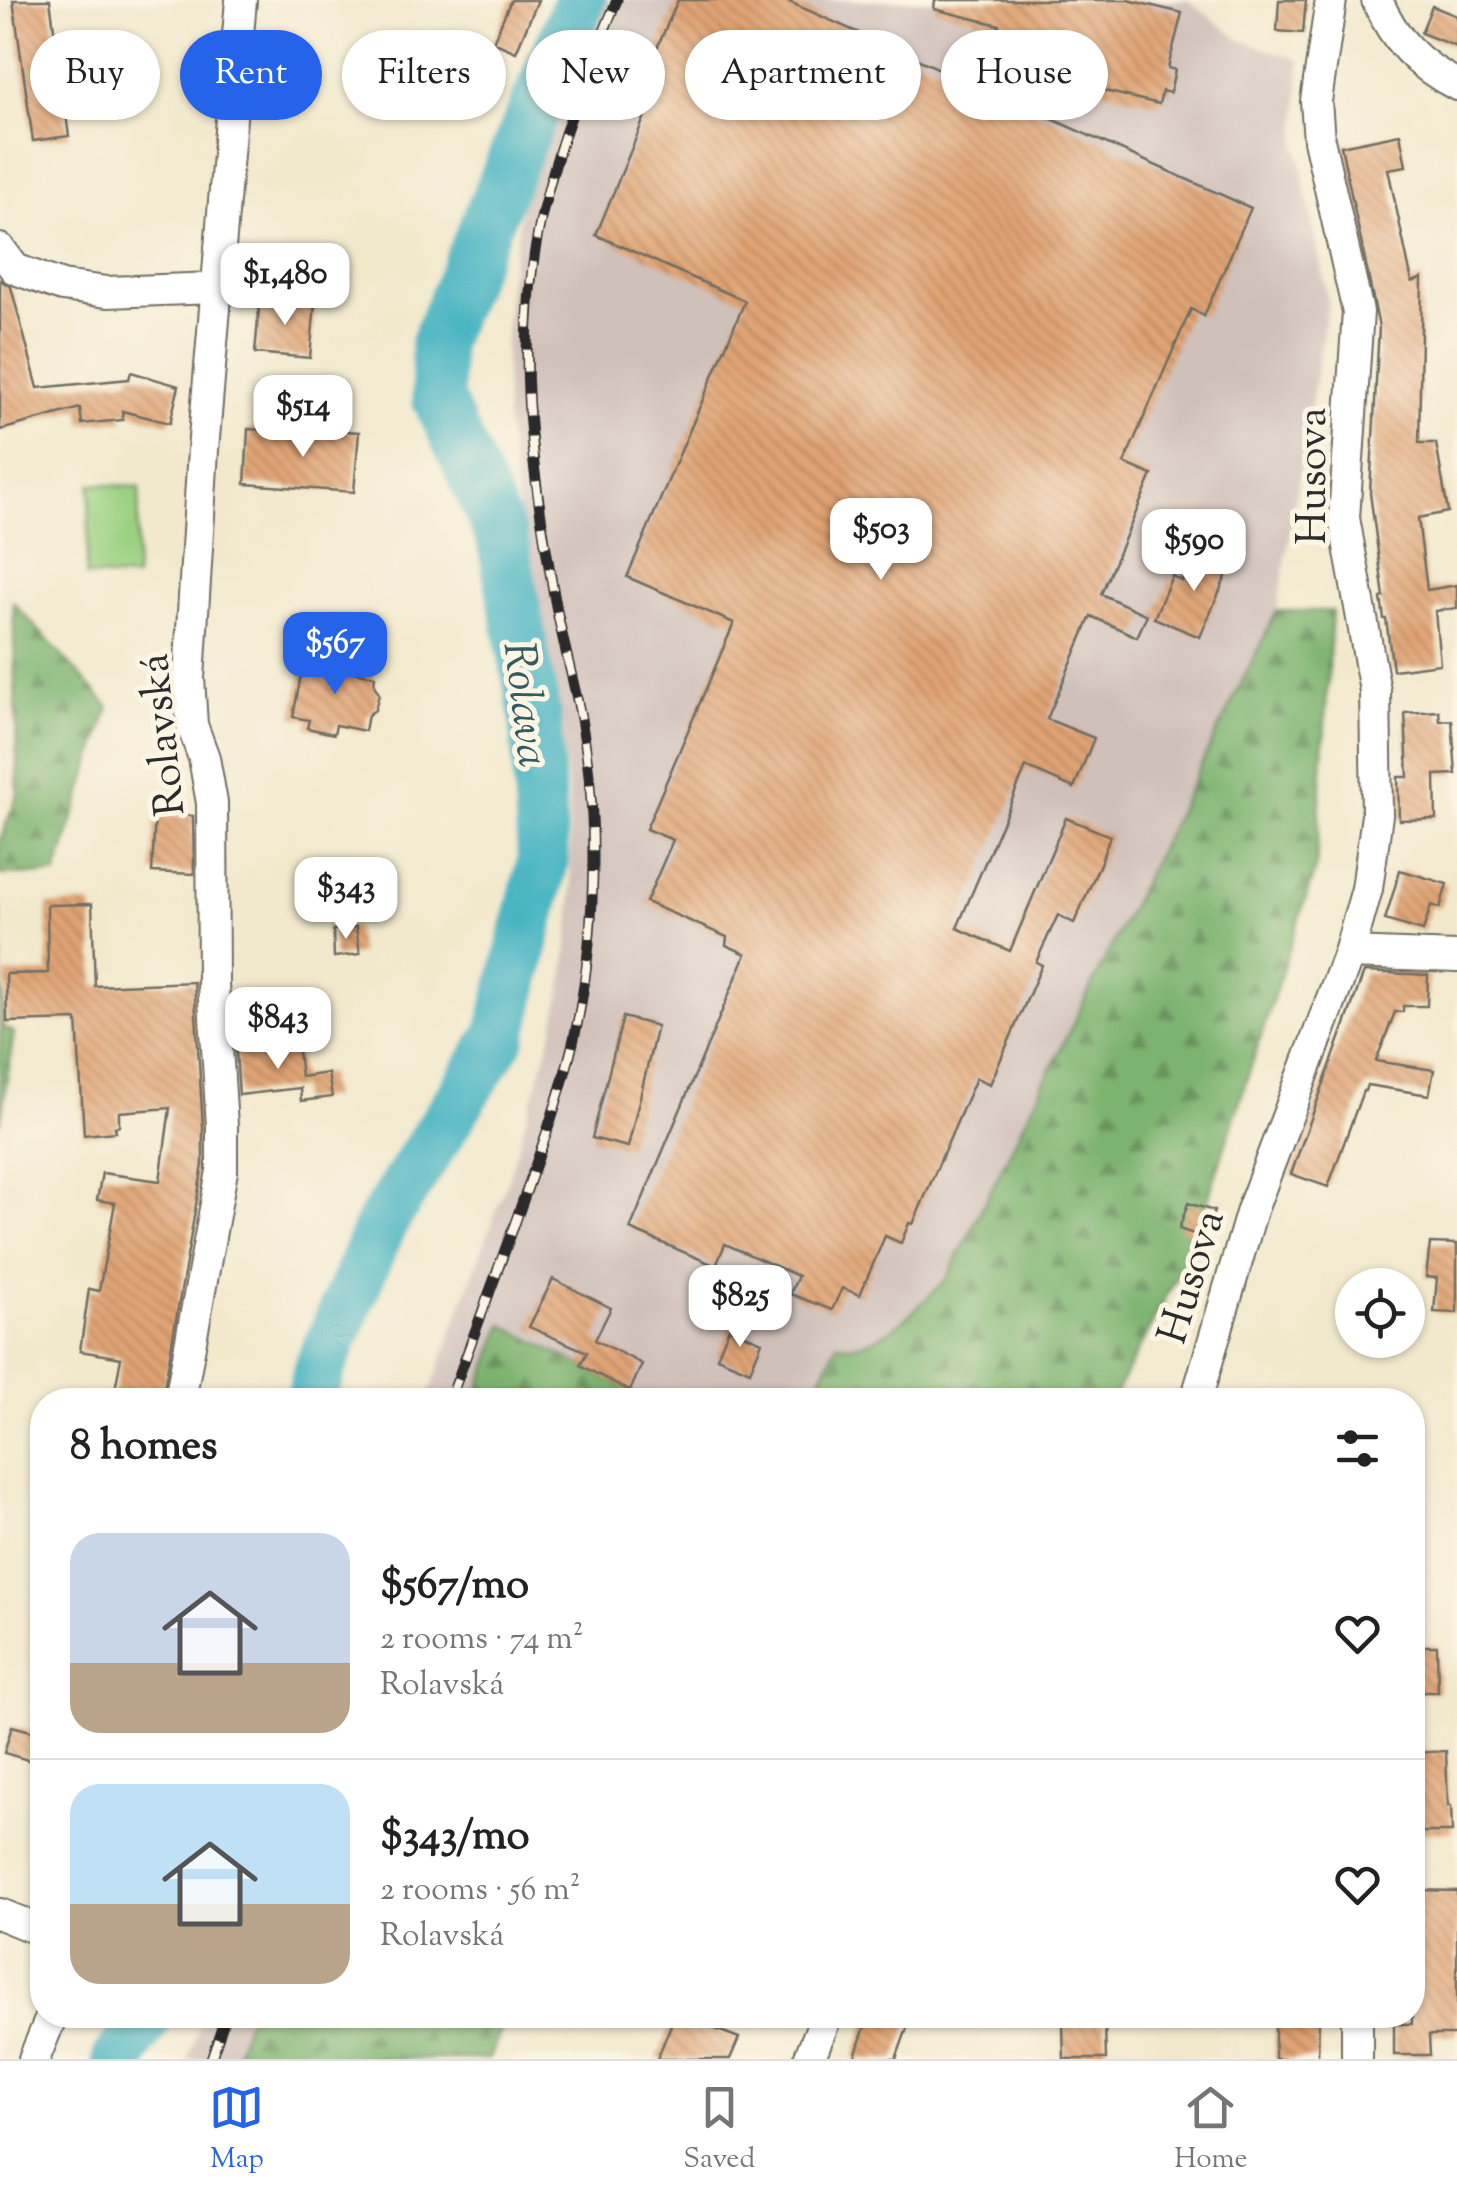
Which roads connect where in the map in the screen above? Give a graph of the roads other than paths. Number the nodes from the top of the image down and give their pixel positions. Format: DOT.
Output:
graph roads {
  1 [pos="242,0"];
  2 [pos="1331,0"];
  3 [pos="1377,0"];
  4 [pos="1457,85"];
  5 [pos="0,249"];
  6 [pos="216,288"];
  7 [pos="1349,953"];
  8 [pos="1457,957"];
  9 [pos="182,1388"];
  10 [pos="1200,1388"];
  11 [pos="0,1914"];
  12 [pos="30,1926"];
  13 [pos="47,2028"];
  14 [pos="822,2028"];
  15 [pos="1357,2028"];
  16 [pos="34,2059"];
  17 [pos="809,2059"];
  18 [pos="1356,2059"];
  1 -- 6 [label="street, Rolavská"];
  2 -- 7 [label="street, Husova"];
  3 -- 4 [label="street"];
  5 -- 6 [label="street"];
  6 -- 9 [label="street, Rolavská"];
  7 -- 8 [label="street"];
  7 -- 10 [label="street, Husova"];
  11 -- 12 [label="street"];
  13 -- 16 [label="street"];
  14 -- 17 [label="street"];
  15 -- 18 [label="street"];
}
